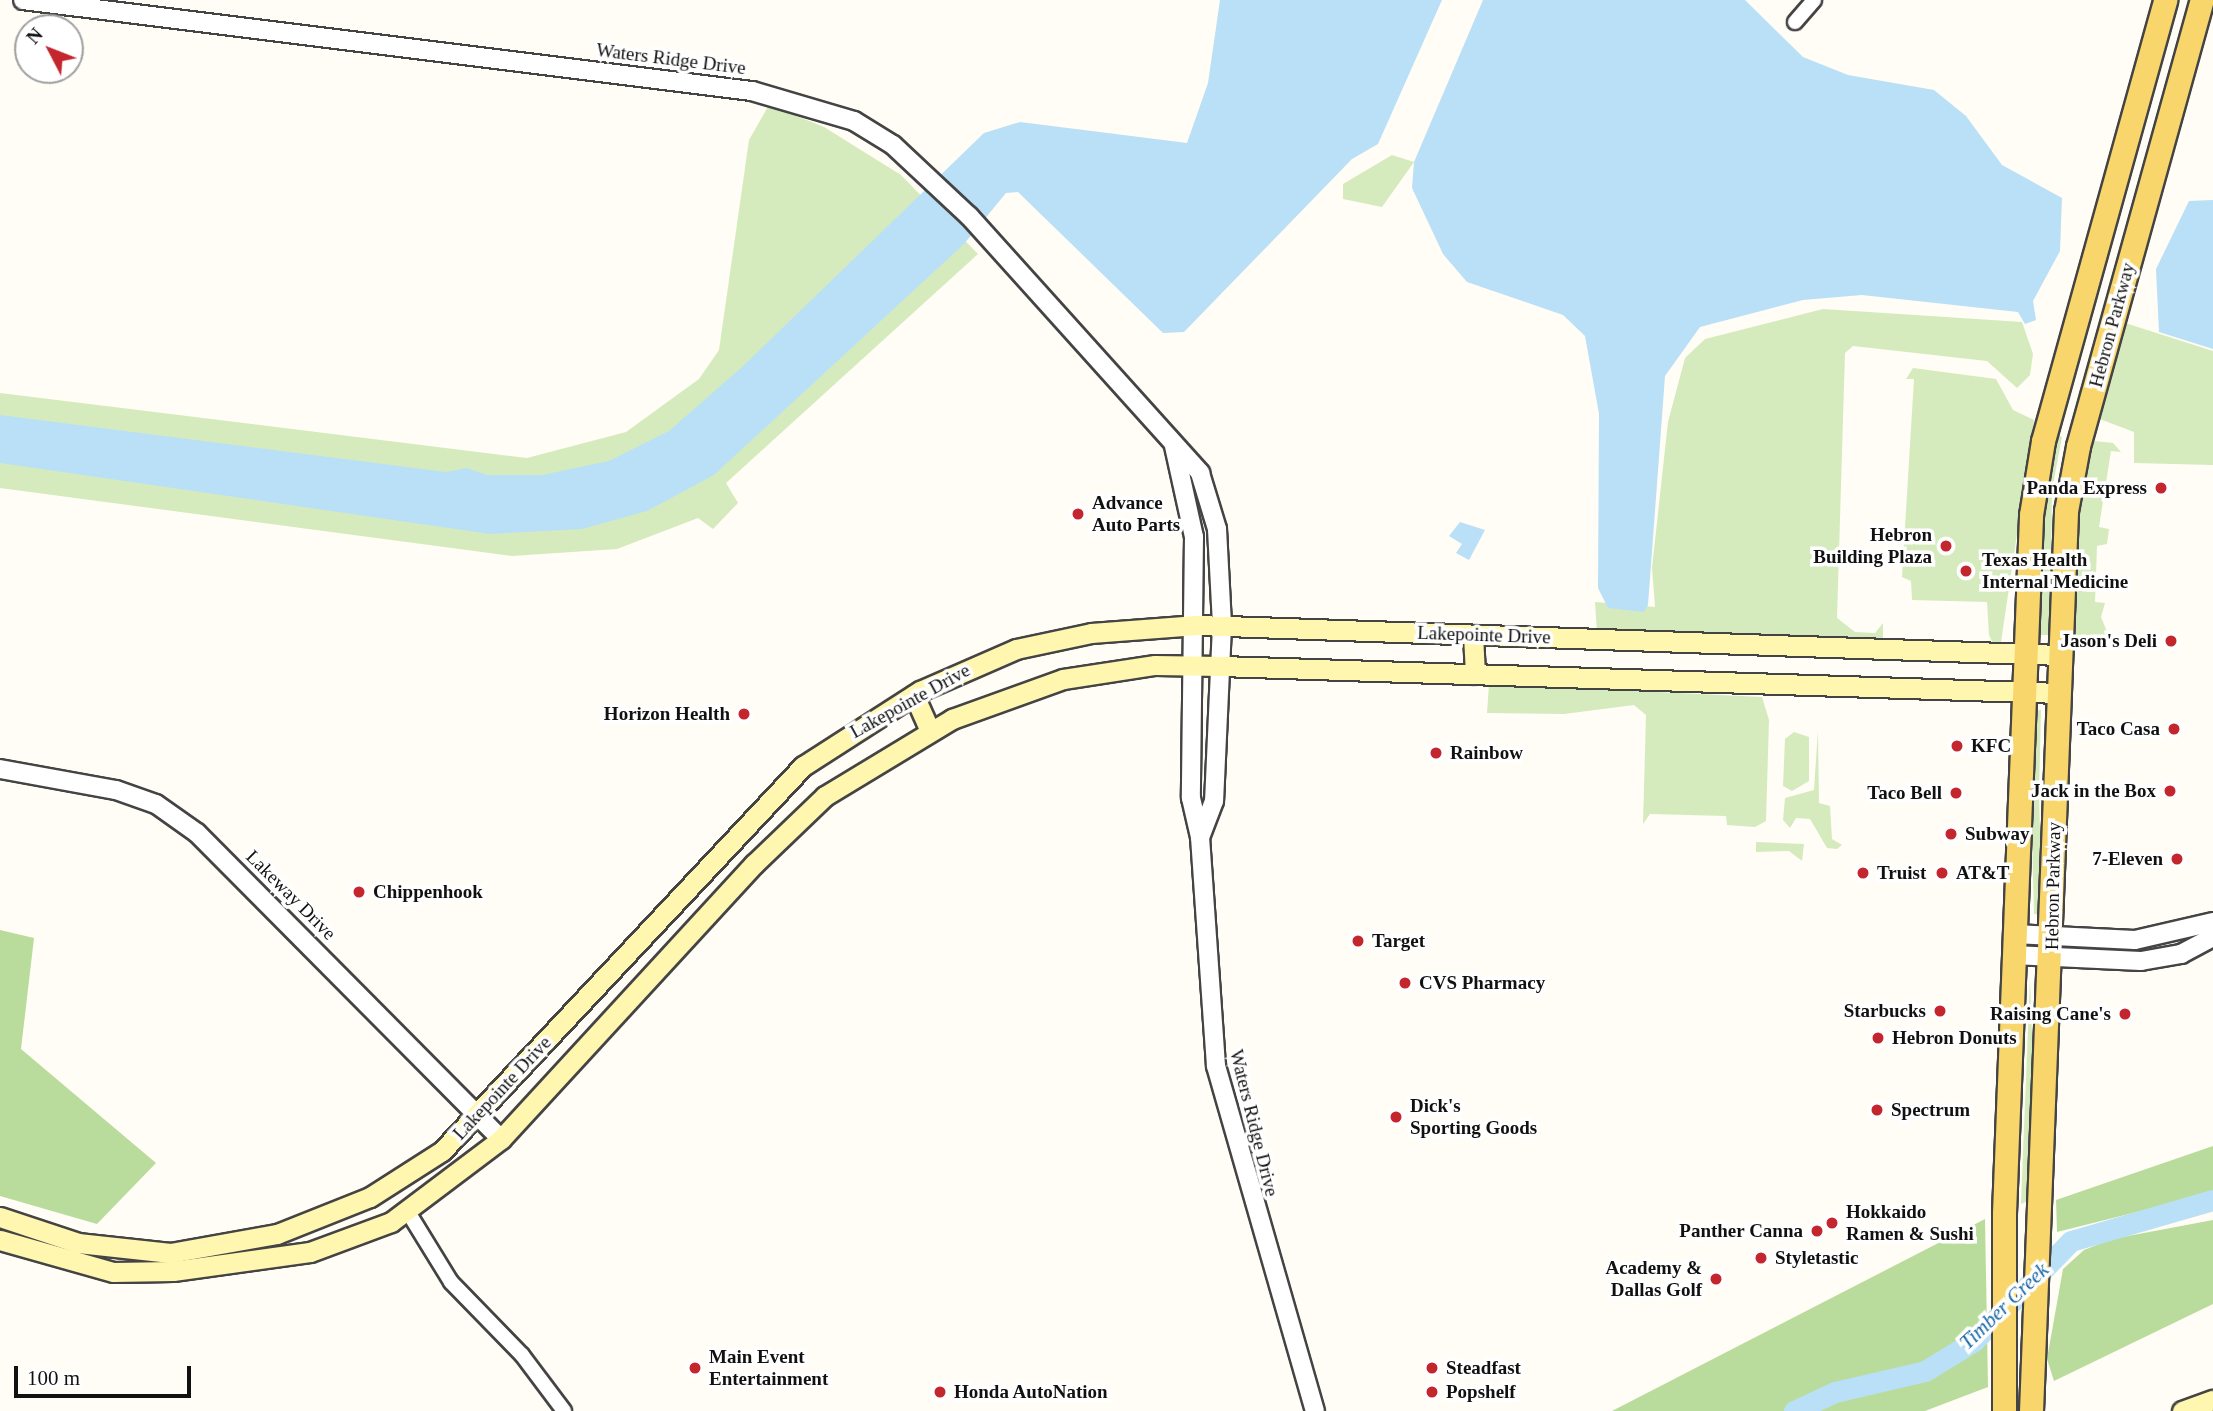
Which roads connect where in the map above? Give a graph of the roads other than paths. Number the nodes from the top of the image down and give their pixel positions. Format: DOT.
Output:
graph roads {
  1 [pos="23,0"];
  2 [pos="1814,0"];
  3 [pos="2163,6"];
  4 [pos="2196,21"];
  5 [pos="1795,22"];
  6 [pos="2155,34"];
  7 [pos="2051,412"];
  8 [pos="2085,421"];
  9 [pos="1174,446"];
  10 [pos="1197,625"];
  11 [pos="1222,626"];
  12 [pos="1473,635"];
  13 [pos="2023,652"];
  14 [pos="2060,655"];
  15 [pos="1194,666"];
  16 [pos="1220,666"];
  17 [pos="1475,674"];
  18 [pos="2059,693"];
  19 [pos="2022,694"];
  20 [pos="914,695"];
  21 [pos="930,731"];
  22 [pos="0,769"];
  23 [pos="1200,837"];
  24 [pos="729,841"];
  25 [pos="754,864"];
  26 [pos="2213,922"];
  27 [pos="2213,937"];
  28 [pos="2014,945"];
  29 [pos="2050,947"];
  30 [pos="505,1085"];
  31 [pos="531,1107"];
  32 [pos="476,1116"];
  33 [pos="500,1139"];
  34 [pos="408,1212"];
  35 [pos="0,1217"];
  36 [pos="0,1240"];
  37 [pos="78,1243"];
  38 [pos="76,1264"];
  39 [pos="2213,1400"];
  40 [pos="2031,1402"];
  41 [pos="2004,1404"];
  42 [pos="564,1411"];
  43 [pos="1315,1411"];
  44 [pos="2182,1411"];
  1 -- 9 [label="street, Waters Ridge Drive"];
  2 -- 5 [label="street"];
  3 -- 4 [label="main road"];
  3 -- 6 [label="main road, Hebron Parkway"];
  4 -- 6 [label="main road"];
  4 -- 8 [label="main road, Hebron Parkway"];
  6 -- 7 [label="main road, Hebron Parkway"];
  7 -- 8 [label="main road"];
  7 -- 13 [label="main road, Hebron Parkway"];
  8 -- 14 [label="main road, Hebron Parkway"];
  9 -- 10 [label="street, Waters Ridge Drive"];
  9 -- 11 [label="street, Waters Ridge Drive"];
  10 -- 11 [label="main road, Lakepointe Drive"];
  10 -- 15 [label="street, Waters Ridge Drive"];
  10 -- 20 [label="main road, Lakepointe Drive"];
  11 -- 12 [label="main road, Lakepointe Drive"];
  11 -- 16 [label="street, Waters Ridge Drive"];
  12 -- 13 [label="main road, Lakepointe Drive"];
  12 -- 17 [label="main road"];
  13 -- 14 [label="main road, Lakepointe Drive"];
  13 -- 19 [label="main road, Hebron Parkway"];
  14 -- 18 [label="main road, Hebron Parkway"];
  15 -- 16 [label="main road, Lakepointe Drive"];
  15 -- 21 [label="main road, Lakepointe Drive"];
  15 -- 23 [label="street, Waters Ridge Drive"];
  16 -- 17 [label="main road, Lakepointe Drive"];
  16 -- 23 [label="street, Waters Ridge Drive"];
  17 -- 19 [label="main road, Lakepointe Drive"];
  18 -- 19 [label="main road, Lakepointe Drive"];
  18 -- 29 [label="main road, Hebron Parkway"];
  19 -- 28 [label="main road, Hebron Parkway"];
  20 -- 21 [label="main road"];
  20 -- 24 [label="main road, Lakepointe Drive"];
  21 -- 25 [label="main road, Lakepointe Drive"];
  22 -- 32 [label="street, Lakeway Drive"];
  23 -- 43 [label="street, Waters Ridge Drive"];
  24 -- 25 [label="main road"];
  24 -- 30 [label="main road, Lakepointe Drive"];
  25 -- 31 [label="main road, Lakepointe Drive"];
  26 -- 29 [label="street"];
  27 -- 29 [label="street"];
  28 -- 29 [label="street"];
  28 -- 41 [label="main road, Hebron Parkway"];
  29 -- 40 [label="main road, Hebron Parkway"];
  30 -- 31 [label="main road"];
  30 -- 32 [label="main road, Lakepointe Drive"];
  31 -- 33 [label="main road, Lakepointe Drive"];
  32 -- 33 [label="street, Lakeway Drive"];
  32 -- 37 [label="main road, Lakepointe Drive"];
  33 -- 34 [label="main road, Lakepointe Drive"];
  34 -- 38 [label="main road, Lakepointe Drive"];
  34 -- 42 [label="street"];
  35 -- 37 [label="main road, Lakepointe Drive"];
  36 -- 38 [label="main road, Lakepointe Drive"];
  37 -- 38 [label="main road"];
  39 -- 44 [label="main road"];
}
